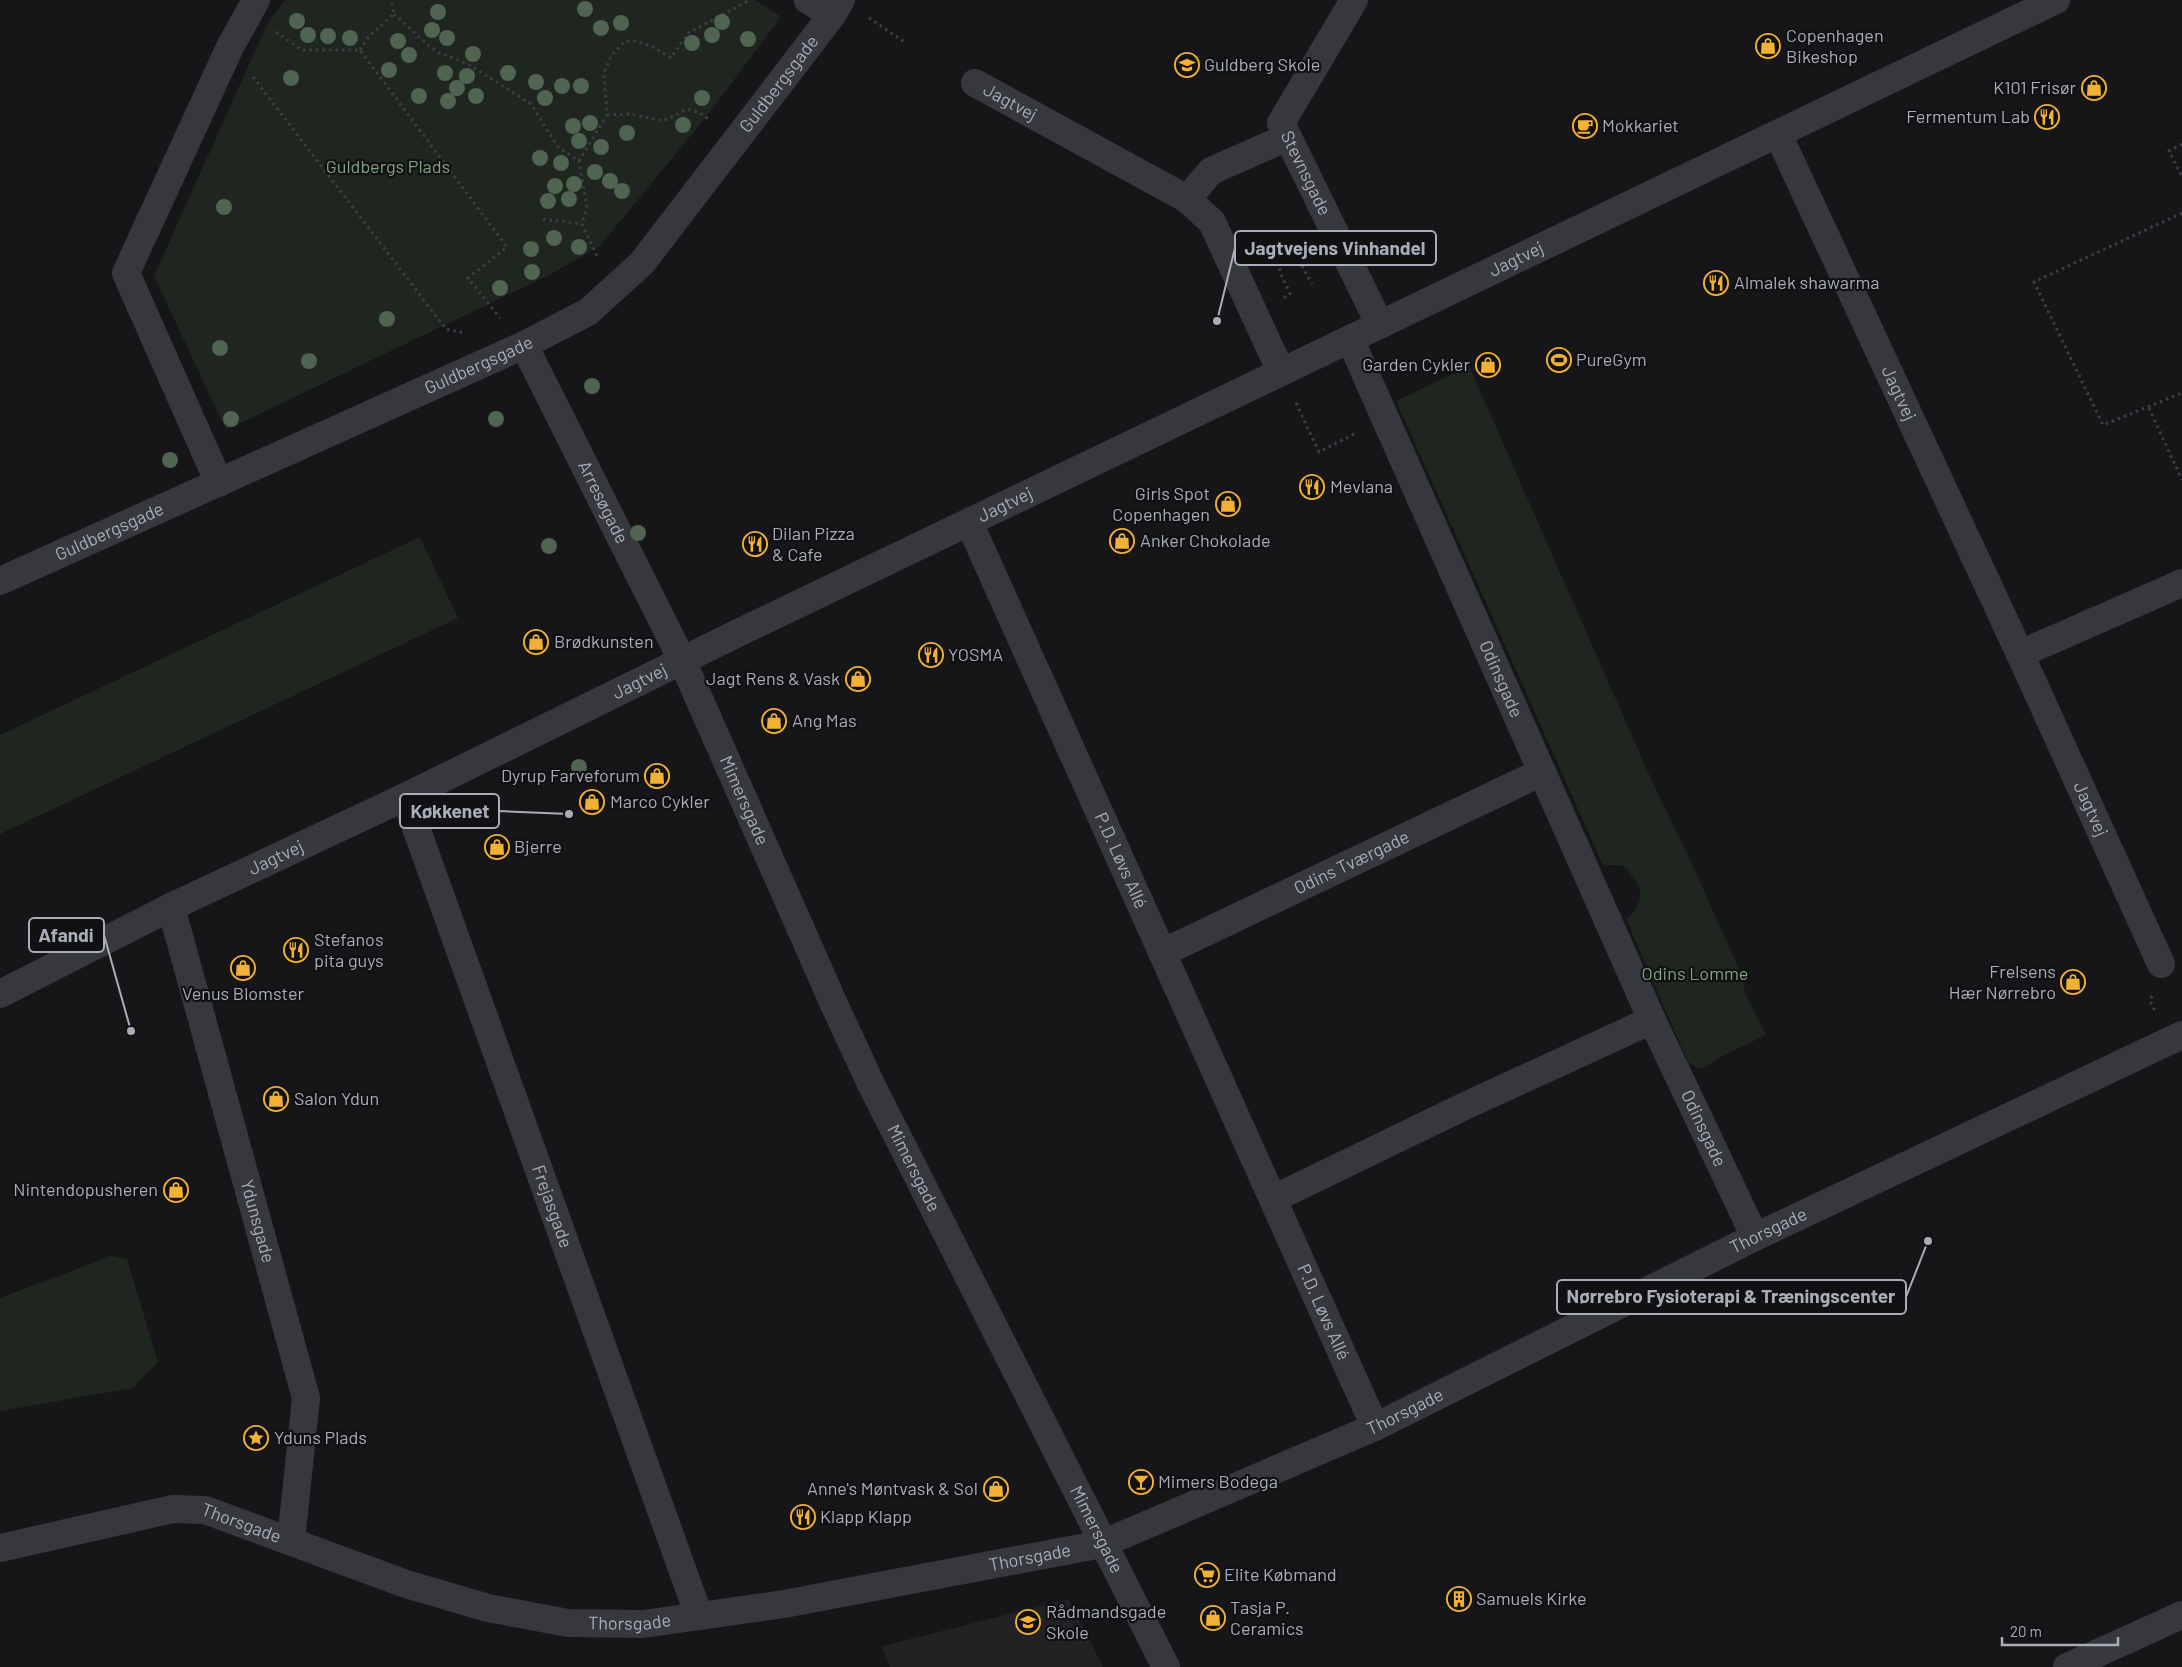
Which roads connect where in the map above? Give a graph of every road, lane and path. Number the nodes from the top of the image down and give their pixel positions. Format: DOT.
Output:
graph roads {
  1 [pos="391,0"];
  2 [pos="750,0"];
  3 [pos="808,0"];
  4 [pos="1354,0"];
  5 [pos="2056,0"];
  6 [pos="838,5"];
  7 [pos="252,6"];
  8 [pos="394,14"];
  9 [pos="906,43"];
  10 [pos="230,47"];
  11 [pos="360,50"];
  12 [pos="975,84"];
  13 [pos="607,115"];
  14 [pos="1778,134"];
  15 [pos="1288,136"];
  16 [pos="737,139"];
  17 [pos="2182,144"];
  18 [pos="579,161"];
  19 [pos="2182,178"];
  20 [pos="1187,199"];
  21 [pos="2182,213"];
  22 [pos="543,219"];
  23 [pos="582,224"];
  24 [pos="1312,284"];
  25 [pos="617,286"];
  26 [pos="1290,294"];
  27 [pos="1380,325"];
  28 [pos="465,333"];
  29 [pos="1350,339"];
  30 [pos="524,345"];
  31 [pos="1282,372"];
  32 [pos="2182,393"];
  33 [pos="2148,408"];
  34 [pos="1359,432"];
  35 [pos="2182,480"];
  36 [pos="219,483"];
  37 [pos="969,522"];
  38 [pos="0,581"];
  39 [pos="2182,583"];
  40 [pos="2020,654"];
  41 [pos="682,660"];
  42 [pos="1542,772"];
  43 [pos="404,797"];
  44 [pos="171,907"];
  45 [pos="1162,953"];
  46 [pos="2161,964"];
  47 [pos="0,994"];
  48 [pos="1652,1020"];
  49 [pos="2182,1035"];
  50 [pos="1272,1198"];
  51 [pos="1755,1237"];
  52 [pos="1375,1427"];
  53 [pos="292,1541"];
  54 [pos="1102,1544"];
  55 [pos="0,1548"];
  56 [pos="2182,1615"];
  57 [pos="699,1616"];
  58 [pos="1166,1667"];
  59 [pos="2067,1667"];
  1 -- 8 [label="path"];
  2 -- 13 [label="path"];
  3 -- 6 [label="street"];
  4 -- 15 [label="street, Stevnsgade"];
  5 -- 14 [label="street, Jagtvej"];
  6 -- 9 [label="path"];
  6 -- 16 [label="street, Guldbergsgade"];
  7 -- 10 [label="street"];
  7 -- 11 [label="path"];
  8 -- 11 [label="path"];
  8 -- 18 [label="path"];
  10 -- 28 [label="path"];
  10 -- 36 [label="street"];
  11 -- 30 [label="path"];
  12 -- 20 [label="street, Jagtvej"];
  13 -- 16 [label="path"];
  13 -- 18 [label="path"];
  14 -- 27 [label="street, Jagtvej"];
  14 -- 40 [label="street, Jagtvej"];
  15 -- 20 [label="street"];
  15 -- 27 [label="street, Stevnsgade"];
  16 -- 25 [label="street, Guldbergsgade"];
  17 -- 19 [label="path"];
  18 -- 23 [label="path"];
  20 -- 31 [label="street, Jagtvej"];
  21 -- 33 [label="path"];
  22 -- 23 [label="path"];
  23 -- 25 [label="path"];
  24 -- 26 [label="path"];
  25 -- 30 [label="street, Guldbergsgade"];
  27 -- 29 [label="street, Jagtvej"];
  29 -- 31 [label="street, Jagtvej"];
  29 -- 42 [label="street, Odinsgade"];
  30 -- 36 [label="street, Guldbergsgade"];
  30 -- 41 [label="street, Arresøgade"];
  31 -- 34 [label="path"];
  31 -- 37 [label="street, Jagtvej"];
  32 -- 33 [label="path"];
  33 -- 35 [label="path"];
  36 -- 38 [label="street, Guldbergsgade"];
  37 -- 41 [label="street, Jagtvej"];
  37 -- 45 [label="street, P.D. Løvs Allé"];
  39 -- 40 [label="street"];
  40 -- 46 [label="street, Jagtvej"];
  41 -- 43 [label="street, Jagtvej"];
  41 -- 54 [label="street, Mimersgade"];
  42 -- 45 [label="street, Odins Tværgade"];
  42 -- 48 [label="street, Odinsgade"];
  43 -- 44 [label="street, Jagtvej"];
  43 -- 57 [label="street, Frejasgade"];
  44 -- 47 [label="street, Jagtvej"];
  44 -- 53 [label="street, Ydunsgade"];
  45 -- 50 [label="street, P.D. Løvs Allé"];
  48 -- 50 [label="street"];
  48 -- 51 [label="street, Odinsgade"];
  49 -- 51 [label="street, Thorsgade"];
  50 -- 52 [label="street, P.D. Løvs Allé"];
  51 -- 52 [label="street, Thorsgade"];
  52 -- 54 [label="street, Thorsgade"];
  53 -- 55 [label="street, Thorsgade"];
  53 -- 57 [label="street, Thorsgade"];
  54 -- 57 [label="street, Thorsgade"];
  54 -- 58 [label="street, Mimersgade"];
  56 -- 59 [label="street"];
}
